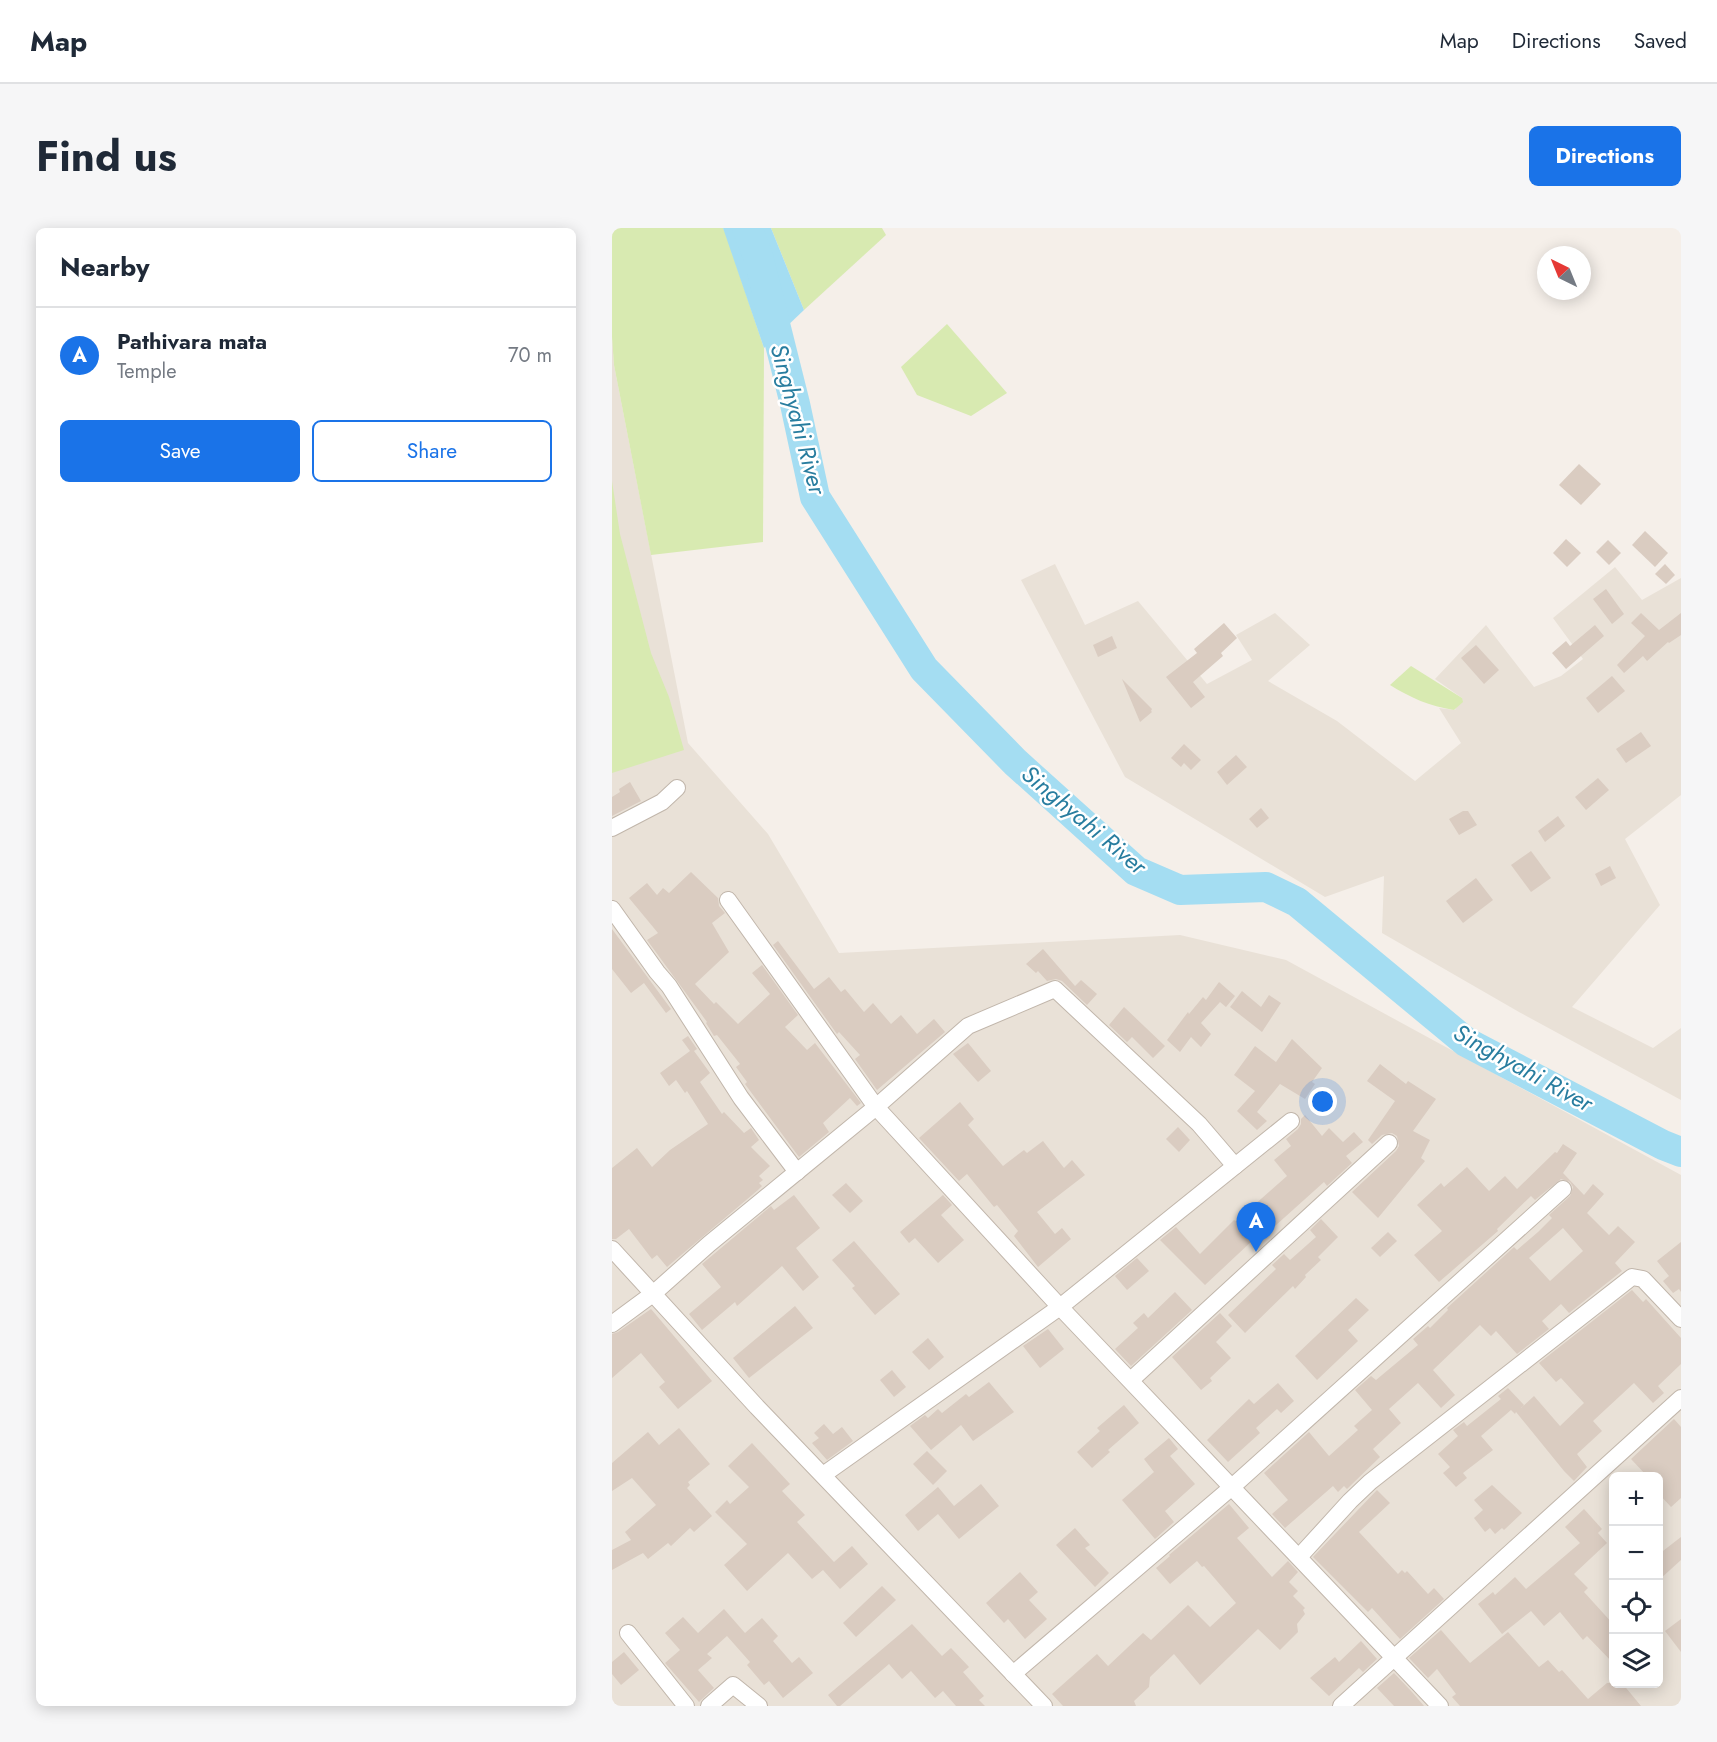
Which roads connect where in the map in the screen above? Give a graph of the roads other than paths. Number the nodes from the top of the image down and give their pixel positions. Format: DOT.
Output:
graph roads {
  1 [pos="677,788"];
  2 [pos="612,828"];
  3 [pos="728,900"];
  4 [pos="612,909"];
  5 [pos="876,1107"];
  6 [pos="1291,1120"];
  7 [pos="1389,1143"];
  8 [pos="1235,1166"];
  9 [pos="797,1172"];
  10 [pos="1563,1189"];
  11 [pos="612,1249"];
  12 [pos="654,1293"];
  13 [pos="1060,1307"];
  14 [pos="1681,1319"];
  15 [pos="612,1324"];
  16 [pos="1131,1380"];
  17 [pos="1681,1398"];
  18 [pos="823,1475"];
  19 [pos="1232,1487"];
  20 [pos="1299,1557"];
  21 [pos="628,1633"];
  22 [pos="1396,1659"];
  23 [pos="1013,1674"];
  24 [pos="686,1706"];
  25 [pos="709,1706"];
  26 [pos="759,1706"];
  27 [pos="1044,1706"];
  28 [pos="1341,1706"];
  29 [pos="1440,1706"];
  1 -- 2 [label="street"];
  3 -- 5 [label="street"];
  4 -- 9 [label="street"];
  5 -- 8 [label="street"];
  5 -- 9 [label="street"];
  5 -- 13 [label="street"];
  6 -- 8 [label="street"];
  7 -- 16 [label="street"];
  8 -- 13 [label="street"];
  9 -- 12 [label="street"];
  10 -- 19 [label="street"];
  11 -- 12 [label="street"];
  12 -- 15 [label="street"];
  12 -- 18 [label="street"];
  13 -- 16 [label="street"];
  13 -- 18 [label="street"];
  14 -- 20 [label="street"];
  16 -- 19 [label="street"];
  17 -- 22 [label="street"];
  18 -- 23 [label="street"];
  19 -- 20 [label="street"];
  19 -- 23 [label="street"];
  20 -- 22 [label="street"];
  21 -- 24 [label="street"];
  22 -- 28 [label="street"];
  22 -- 29 [label="street"];
  23 -- 27 [label="street"];
  25 -- 26 [label="street"];
}
